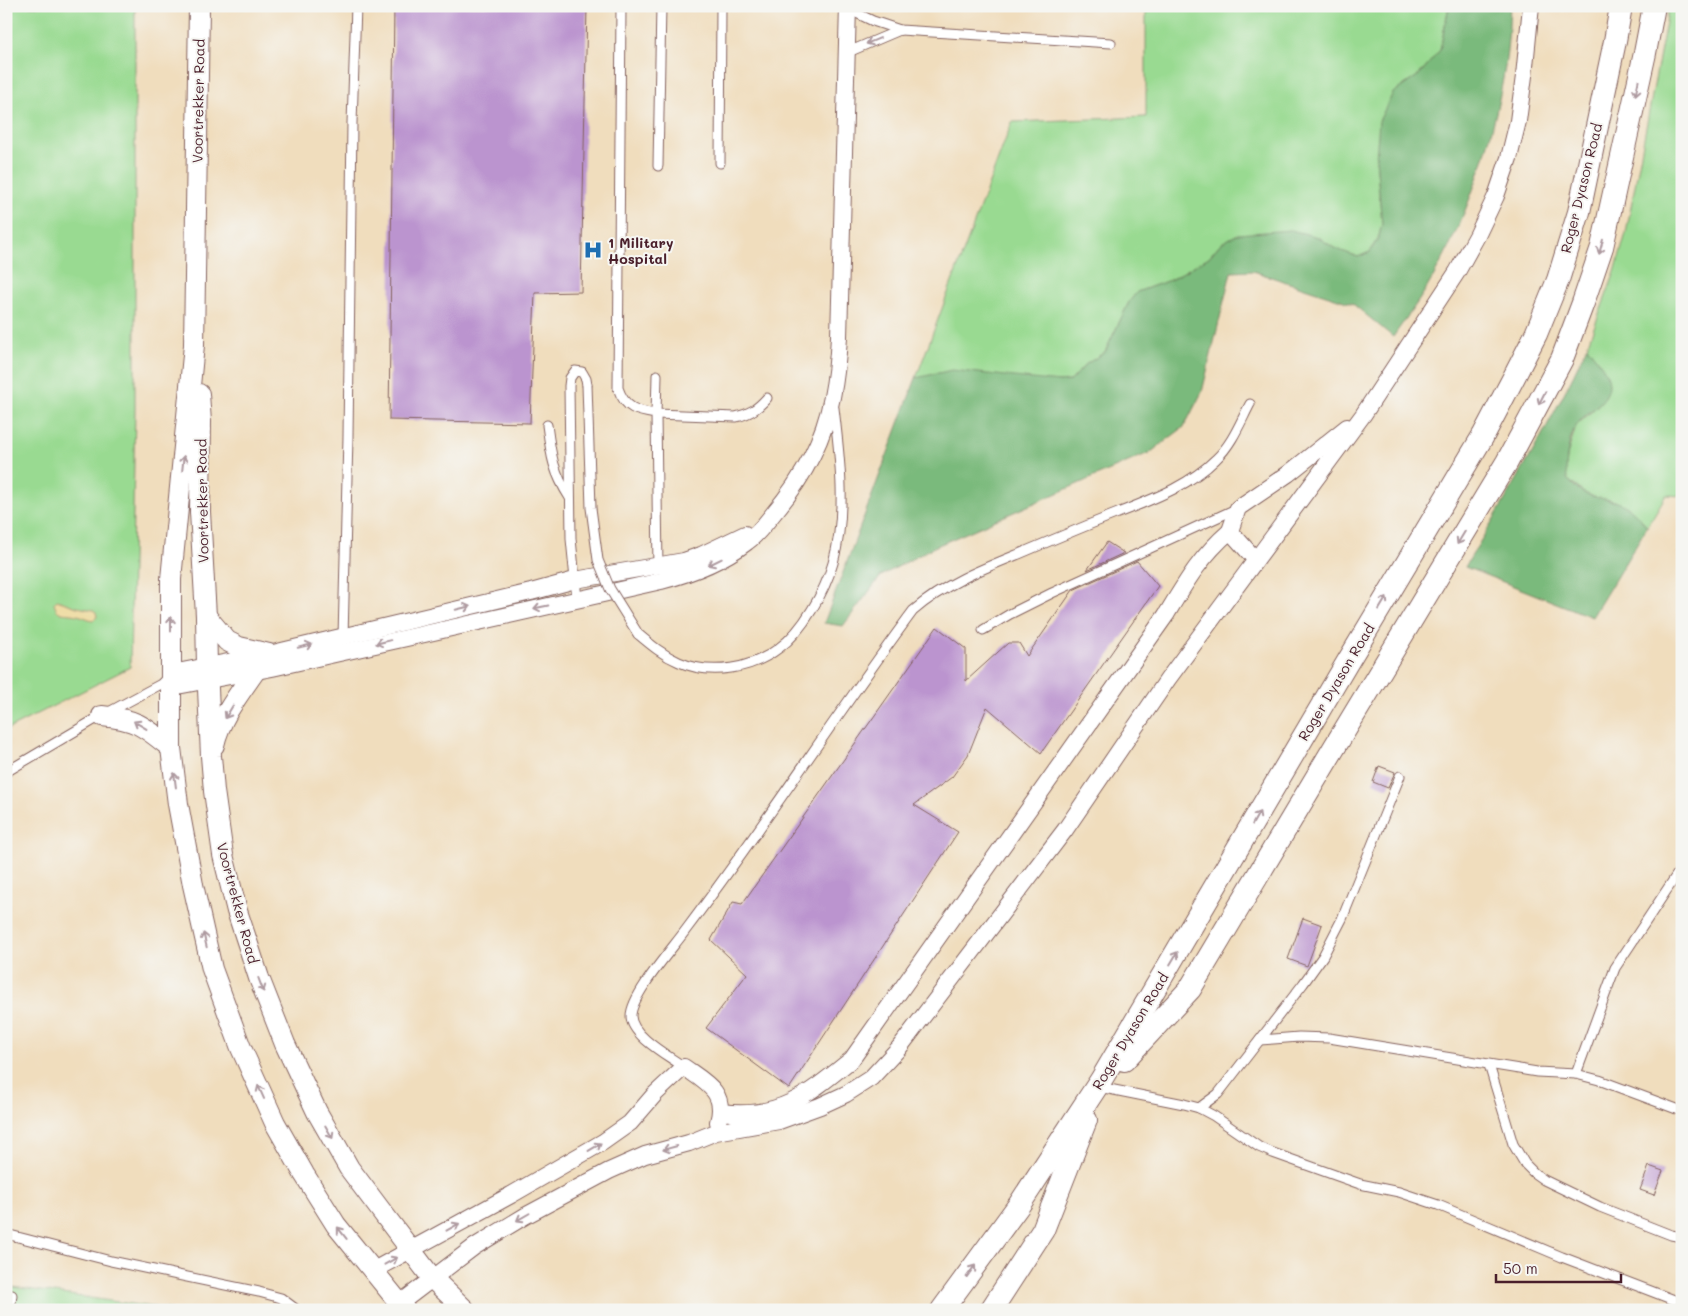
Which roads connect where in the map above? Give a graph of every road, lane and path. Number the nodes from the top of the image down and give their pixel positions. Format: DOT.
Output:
graph roads {
  1 [pos="199,6"];
  2 [pos="356,6"];
  3 [pos="621,6"];
  4 [pos="661,6"];
  5 [pos="721,6"];
  6 [pos="1530,6"];
  7 [pos="1621,6"];
  8 [pos="1646,6"];
  9 [pos="1654,6"];
  10 [pos="848,8"];
  11 [pos="900,30"];
  12 [pos="1111,42"];
  13 [pos="846,53"];
  14 [pos="1645,53"];
  15 [pos="720,162"];
  16 [pos="658,166"];
  17 [pos="194,345"];
  18 [pos="657,375"];
  19 [pos="768,398"];
  20 [pos="832,398"];
  21 [pos="1250,404"];
  22 [pos="656,414"];
  23 [pos="1363,415"];
  24 [pos="547,425"];
  25 [pos="570,499"];
  26 [pos="1238,508"];
  27 [pos="1230,531"];
  28 [pos="1255,559"];
  29 [pos="659,574"];
  30 [pos="575,580"];
  31 [pos="577,599"];
  32 [pos="206,616"];
  33 [pos="983,630"];
  34 [pos="343,644"];
  35 [pos="269,654"];
  36 [pos="255,671"];
  37 [pos="207,673"];
  38 [pos="168,682"];
  39 [pos="102,716"];
  40 [pos="171,748"];
  41 [pos="211,756"];
  42 [pos="6,772"];
  43 [pos="1400,776"];
  44 [pos="1682,867"];
  45 [pos="1260,1040"];
  46 [pos="852,1059"];
  47 [pos="1489,1065"];
  48 [pos="684,1067"];
  49 [pos="1576,1074"];
  50 [pos="871,1078"];
  51 [pos="1099,1087"];
  52 [pos="1199,1108"];
  53 [pos="1682,1111"];
  54 [pos="721,1112"];
  55 [pos="716,1132"];
  56 [pos="6,1234"];
  57 [pos="1682,1237"];
  58 [pos="411,1250"];
  59 [pos="372,1271"];
  60 [pos="432,1278"];
  61 [pos="12,1295"];
  62 [pos="1682,1303"];
  63 [pos="398,1308"];
  64 [pos="10,1310"];
  65 [pos="297,1310"];
  66 [pos="465,1310"];
  67 [pos="942,1310"];
  68 [pos="991,1310"];
  1 -- 17 [label="street, Voortrekker Road"];
  2 -- 34 [label="lane"];
  3 -- 22 [label="lane"];
  4 -- 16 [label="lane"];
  5 -- 15 [label="lane"];
  6 -- 23 [label="street"];
  67 -- 7 [label="main road, Roger Dyason Road, one-way"];
  8 -- 14 [label="main road"];
  9 -- 14 [label="main road, Roger Dyason Road"];
  10 -- 11 [label="lane"];
  10 -- 13 [label="street"];
  11 -- 12 [label="lane"];
  11 -- 13 [label="lane, one-way"];
  13 -- 20 [label="street"];
  14 -- 51 [label="main road, Roger Dyason Road, one-way"];
  17 -- 32 [label="street, Voortrekker Road"];
  38 -- 17 [label="street, Voortrekker Road, one-way"];
  18 -- 22 [label="lane"];
  19 -- 22 [label="lane"];
  20 -- 25 [label="lane, bridge"];
  20 -- 29 [label="street"];
  21 -- 48 [label="lane"];
  22 -- 29 [label="lane"];
  23 -- 26 [label="street"];
  23 -- 28 [label="street"];
  24 -- 25 [label="lane"];
  25 -- 30 [label="lane"];
  26 -- 27 [label="street"];
  26 -- 33 [label="lane"];
  27 -- 28 [label="street"];
  27 -- 46 [label="street"];
  28 -- 50 [label="street"];
  29 -- 30 [label="street"];
  29 -- 31 [label="street"];
  30 -- 31 [label="lane"];
  34 -- 30 [label="street, one-way"];
  31 -- 34 [label="street, one-way"];
  32 -- 35 [label="street"];
  32 -- 37 [label="street, Voortrekker Road"];
  35 -- 34 [label="street, one-way"];
  34 -- 36 [label="street"];
  35 -- 37 [label="street"];
  36 -- 37 [label="street"];
  36 -- 41 [label="street, one-way"];
  37 -- 38 [label="street"];
  37 -- 41 [label="street, Voortrekker Road"];
  38 -- 39 [label="lane"];
  38 -- 40 [label="street, Voortrekker Road"];
  40 -- 39 [label="street, one-way"];
  39 -- 42 [label="lane"];
  59 -- 40 [label="street, Voortrekker Road, one-way"];
  41 -- 58 [label="street, Voortrekker Road, one-way"];
  43 -- 45 [label="lane"];
  44 -- 49 [label="lane"];
  45 -- 47 [label="lane"];
  45 -- 52 [label="lane"];
  46 -- 50 [label="street"];
  46 -- 54 [label="street"];
  47 -- 49 [label="lane"];
  47 -- 57 [label="lane"];
  48 -- 54 [label="street"];
  58 -- 48 [label="street, one-way"];
  49 -- 53 [label="lane"];
  50 -- 55 [label="street"];
  51 -- 52 [label="lane"];
  51 -- 68 [label="main road, Roger Dyason Road"];
  52 -- 62 [label="lane"];
  54 -- 55 [label="street"];
  55 -- 60 [label="street, one-way"];
  56 -- 65 [label="lane"];
  59 -- 58 [label="street, one-way"];
  58 -- 60 [label="street, Voortrekker Road"];
  59 -- 63 [label="street, Voortrekker Road"];
  60 -- 63 [label="street"];
  60 -- 66 [label="street, Voortrekker Road"];
  61 -- 64 [label="lane"];
}
